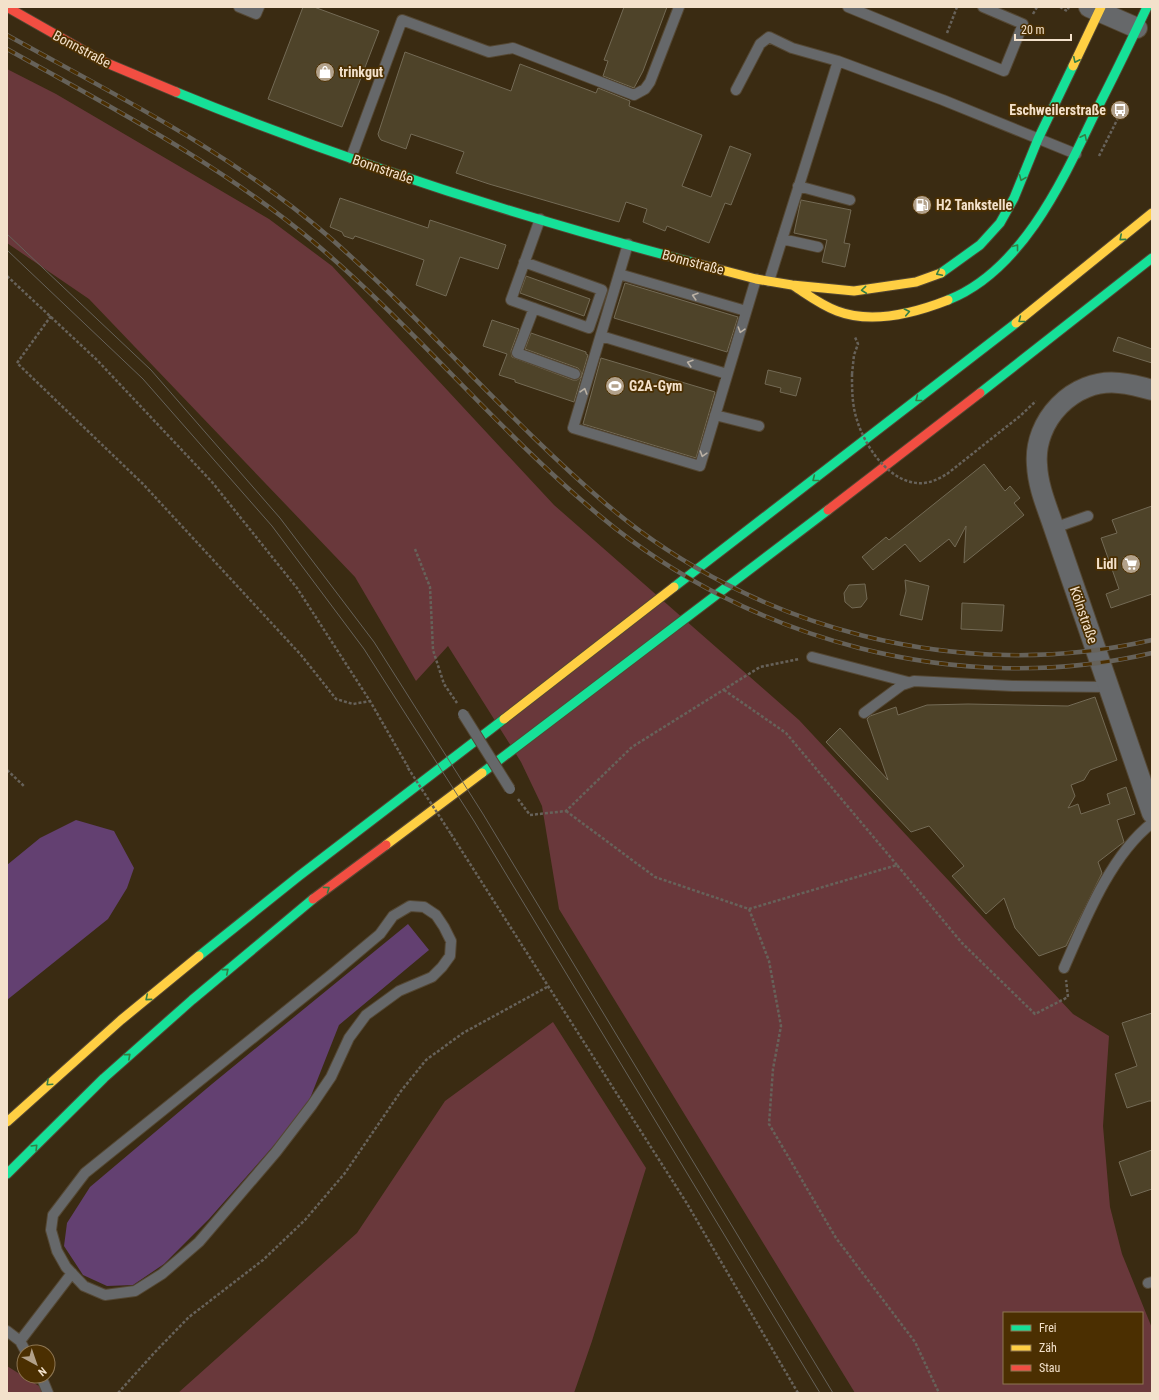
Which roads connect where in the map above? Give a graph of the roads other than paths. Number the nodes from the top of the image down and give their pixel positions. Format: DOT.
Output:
graph roads {
  1 [pos="7,7"];
  2 [pos="239,7"];
  3 [pos="259,7"];
  4 [pos="679,7"];
  5 [pos="848,7"];
  6 [pos="983,7"];
  7 [pos="1147,7"];
  8 [pos="1097,9"];
  9 [pos="867,11"];
  10 [pos="1137,28"];
  11 [pos="838,61"];
  12 [pos="736,90"];
  13 [pos="1038,139"];
  14 [pos="1076,154"];
  15 [pos="351,158"];
  16 [pos="798,186"];
  17 [pos="850,200"];
  18 [pos="1152,213"];
  19 [pos="540,219"];
  20 [pos="782,239"];
  21 [pos="628,244"];
  22 [pos="818,247"];
  23 [pos="1152,258"];
  24 [pos="524,262"];
  25 [pos="619,274"];
  26 [pos="756,279"];
  27 [pos="773,282"];
  28 [pos="792,285"];
  29 [pos="534,308"];
  30 [pos="746,311"];
  31 [pos="601,336"];
  32 [pos="574,374"];
  33 [pos="728,374"];
  34 [pos="1152,390"];
  35 [pos="715,414"];
  36 [pos="759,426"];
  37 [pos="1088,516"];
  38 [pos="1054,528"];
  39 [pos="812,657"];
  40 [pos="908,682"];
  41 [pos="1109,687"];
  42 [pos="864,713"];
  43 [pos="463,714"];
  44 [pos="510,789"];
  45 [pos="1152,813"];
  46 [pos="1152,823"];
  47 [pos="1064,968"];
  48 [pos="7,1122"];
  49 [pos="7,1174"];
  50 [pos="72,1274"];
  51 [pos="7,1331"];
  52 [pos="20,1341"];
  53 [pos="22,1344"];
  1 -- 15 [label="main road, Bonnstraße"];
  2 -- 3 [label="lane"];
  4 -- 15 [label="lane"];
  5 -- 9 [label="lane"];
  6 -- 9 [label="lane"];
  7 -- 10 [label="main road"];
  8 -- 10 [label="street"];
  8 -- 13 [label="main road, Bonnstraße, one-way"];
  14 -- 10 [label="main road, one-way"];
  11 -- 12 [label="lane"];
  11 -- 13 [label="lane"];
  11 -- 16 [label="lane"];
  13 -- 14 [label="lane"];
  13 -- 28 [label="main road, Bonnstraße, one-way"];
  28 -- 14 [label="main road, one-way"];
  15 -- 19 [label="main road, Bonnstraße"];
  16 -- 17 [label="lane"];
  16 -- 20 [label="lane"];
  18 -- 48 [label="main road, one-way"];
  19 -- 21 [label="main road, Bonnstraße"];
  19 -- 24 [label="lane"];
  20 -- 22 [label="lane"];
  20 -- 27 [label="lane"];
  21 -- 25 [label="lane"];
  21 -- 26 [label="main road, Bonnstraße"];
  49 -- 23 [label="main road, one-way"];
  24 -- 29 [label="lane"];
  24 -- 29 [label="lane"];
  30 -- 25 [label="lane, one-way"];
  25 -- 31 [label="lane"];
  26 -- 27 [label="main road, Bonnstraße"];
  26 -- 30 [label="lane"];
  27 -- 28 [label="main road, Bonnstraße"];
  29 -- 32 [label="lane"];
  30 -- 33 [label="lane, one-way"];
  33 -- 31 [label="lane, one-way"];
  35 -- 31 [label="lane, one-way"];
  33 -- 35 [label="lane"];
  34 -- 38 [label="street, Kölnstraße"];
  35 -- 36 [label="lane"];
  37 -- 38 [label="lane"];
  38 -- 41 [label="street, Kölnstraße"];
  39 -- 40 [label="lane"];
  40 -- 41 [label="lane"];
  40 -- 42 [label="lane"];
  41 -- 45 [label="street, Kölnstraße"];
  43 -- 44 [label="lane, bridge"];
  46 -- 47 [label="lane"];
  50 -- 50 [label="lane"];
  50 -- 52 [label="lane"];
  51 -- 52 [label="lane"];
  52 -- 53 [label="lane"];
}
